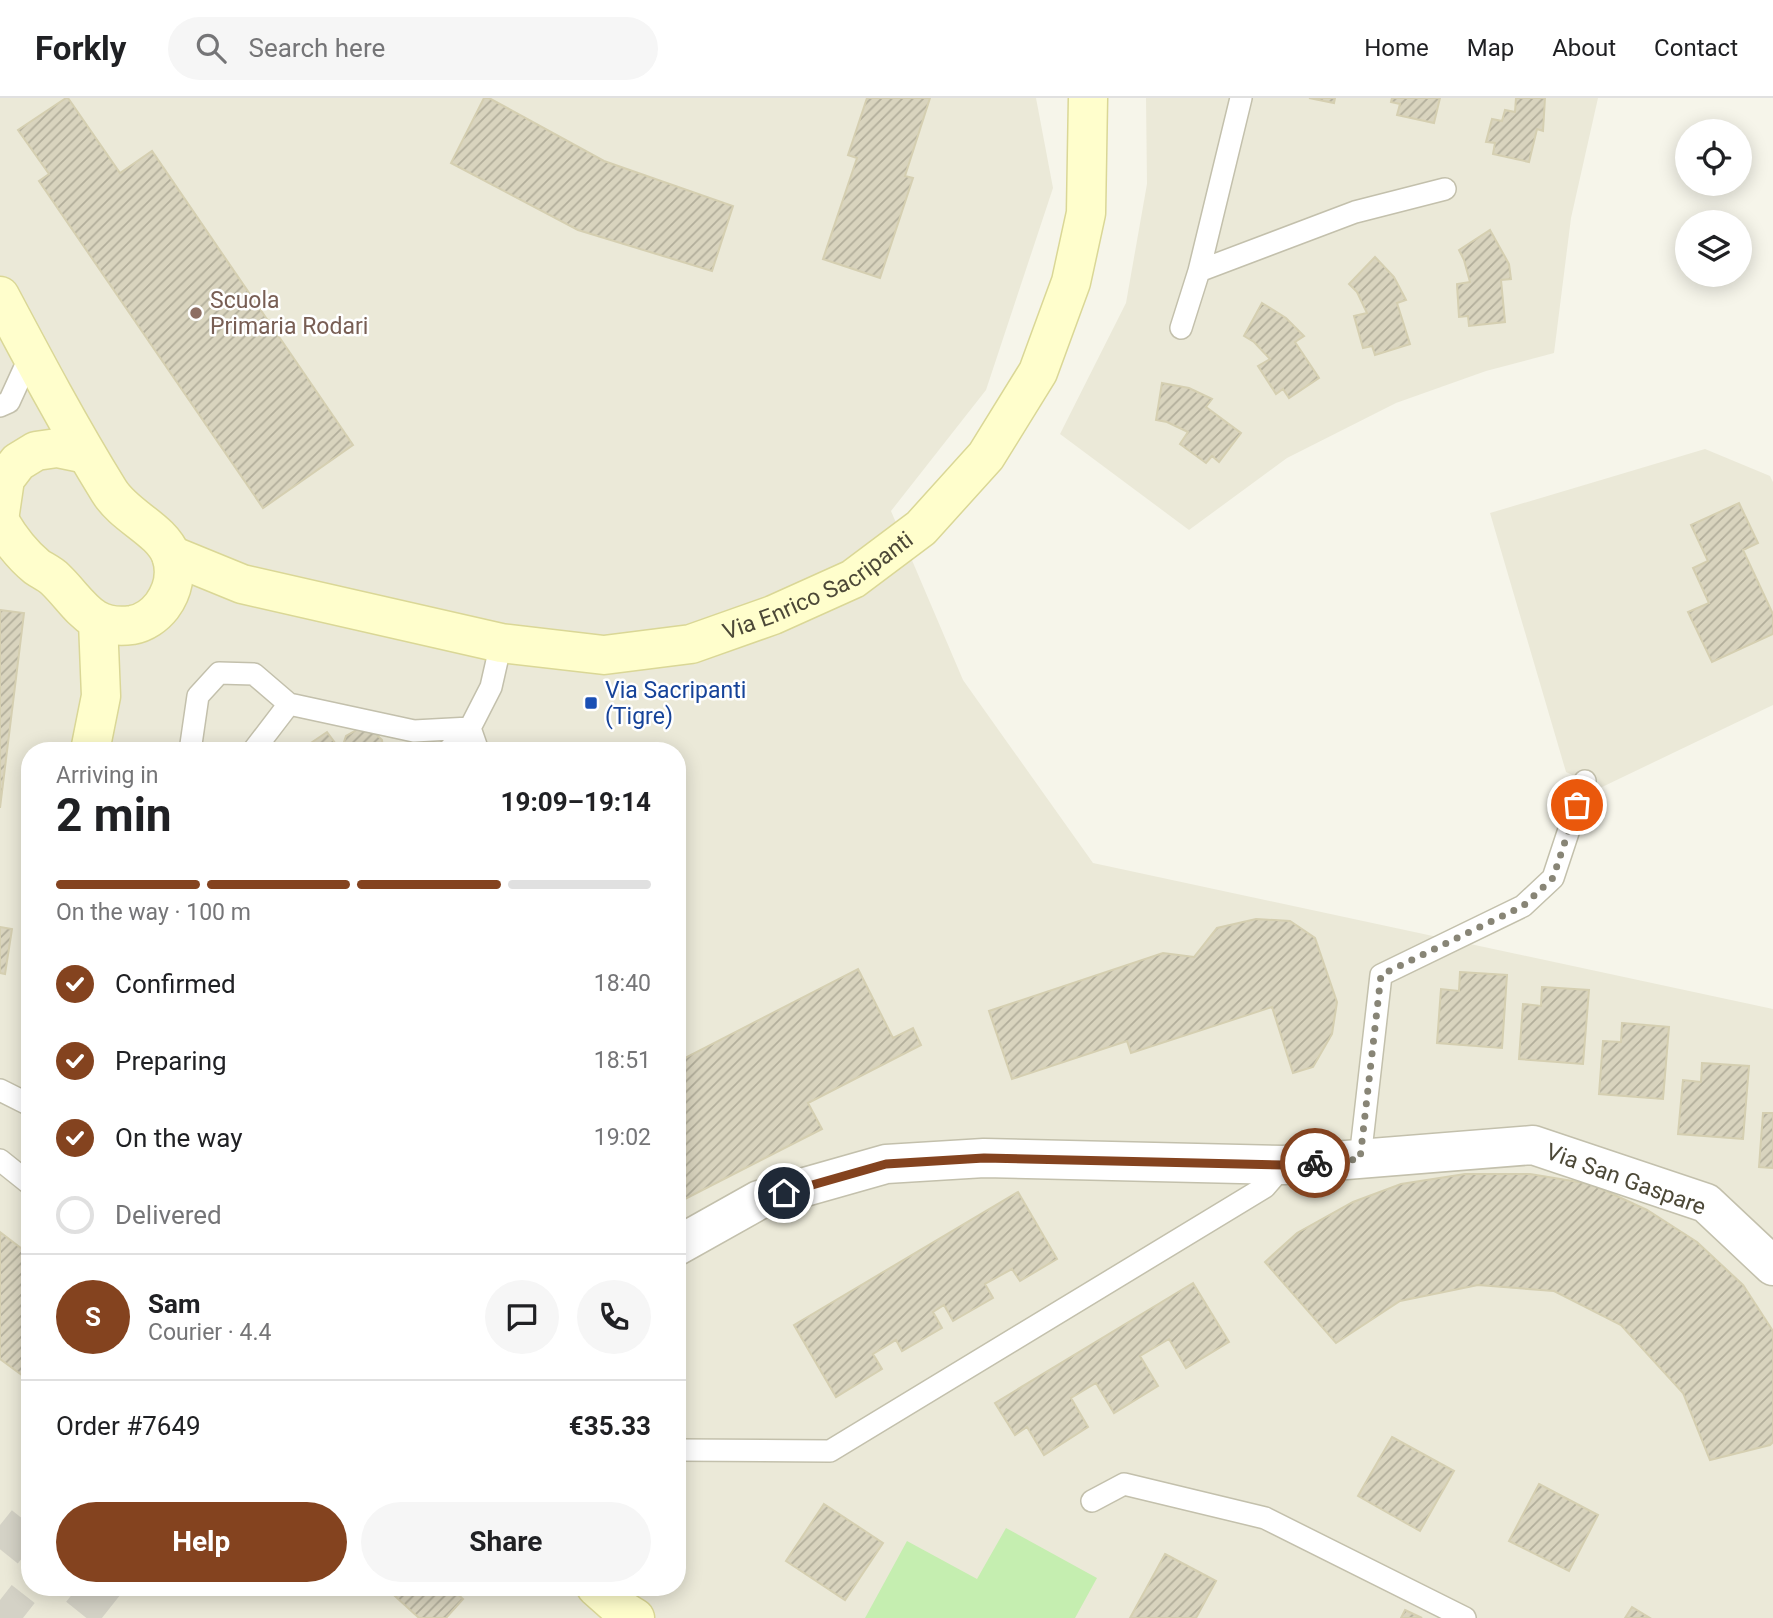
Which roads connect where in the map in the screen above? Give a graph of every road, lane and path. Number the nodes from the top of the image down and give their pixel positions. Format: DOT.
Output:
graph roads {
  1 [pos="1088,98"];
  2 [pos="1241,98"];
  3 [pos="1445,189"];
  4 [pos="1199,271"];
  5 [pos="0,296"];
  6 [pos="1181,328"];
  7 [pos="32,366"];
  8 [pos="0,381"];
  9 [pos="0,406"];
  10 [pos="36,451"];
  11 [pos="86,454"];
  12 [pos="2,491"];
  13 [pos="0,522"];
  14 [pos="0,555"];
  15 [pos="171,555"];
  16 [pos="36,566"];
  17 [pos="242,584"];
  18 [pos="169,596"];
  19 [pos="99,622"];
  20 [pos="139,624"];
  21 [pos="501,643"];
  22 [pos="101,696"];
  23 [pos="289,704"];
  24 [pos="470,728"];
  25 [pos="92,742"];
  26 [pos="191,742"];
  27 [pos="260,742"];
  28 [pos="457,742"];
  29 [pos="475,742"];
  30 [pos="1585,781"];
  31 [pos="21,1090"];
  32 [pos="2,1091"];
  33 [pos="21,1100"];
  34 [pos="1360,1159"];
  35 [pos="0,1160"];
  36 [pos="1284,1165"];
  37 [pos="21,1177"];
  38 [pos="686,1241"];
  39 [pos="1773,1266"];
  40 [pos="686,1450"];
  41 [pos="1093,1501"];
  42 [pos="1465,1618"];
  1 -- 21 [label="street, Via Enrico Sacripanti"];
  2 -- 4 [label="lane"];
  3 -- 4 [label="lane"];
  4 -- 6 [label="lane"];
  5 -- 7 [label="street"];
  7 -- 8 [label="lane"];
  7 -- 9 [label="lane"];
  7 -- 10 [label="street"];
  7 -- 11 [label="street"];
  10 -- 11 [label="street"];
  10 -- 12 [label="street"];
  11 -- 15 [label="street"];
  13 -- 16 [label="street"];
  14 -- 16 [label="street"];
  15 -- 17 [label="street, Via Enrico Sacripanti"];
  15 -- 18 [label="street"];
  16 -- 19 [label="street"];
  17 -- 18 [label="street, Via Enrico Sacripanti"];
  17 -- 21 [label="street, Via Enrico Sacripanti"];
  18 -- 20 [label="street"];
  19 -- 20 [label="street"];
  19 -- 22 [label="street"];
  20 -- 22 [label="street"];
  21 -- 24 [label="lane"];
  22 -- 25 [label="street"];
  23 -- 24 [label="lane"];
  23 -- 26 [label="lane"];
  23 -- 27 [label="lane"];
  24 -- 28 [label="lane"];
  24 -- 29 [label="lane"];
  30 -- 34 [label="lane"];
  31 -- 32 [label="lane"];
  32 -- 33 [label="lane"];
  34 -- 36 [label="street, Via San Gaspare"];
  34 -- 39 [label="street, Via San Gaspare"];
  35 -- 37 [label="lane"];
  36 -- 38 [label="street, Via San Gaspare"];
  36 -- 40 [label="lane"];
  41 -- 42 [label="lane"];
}
